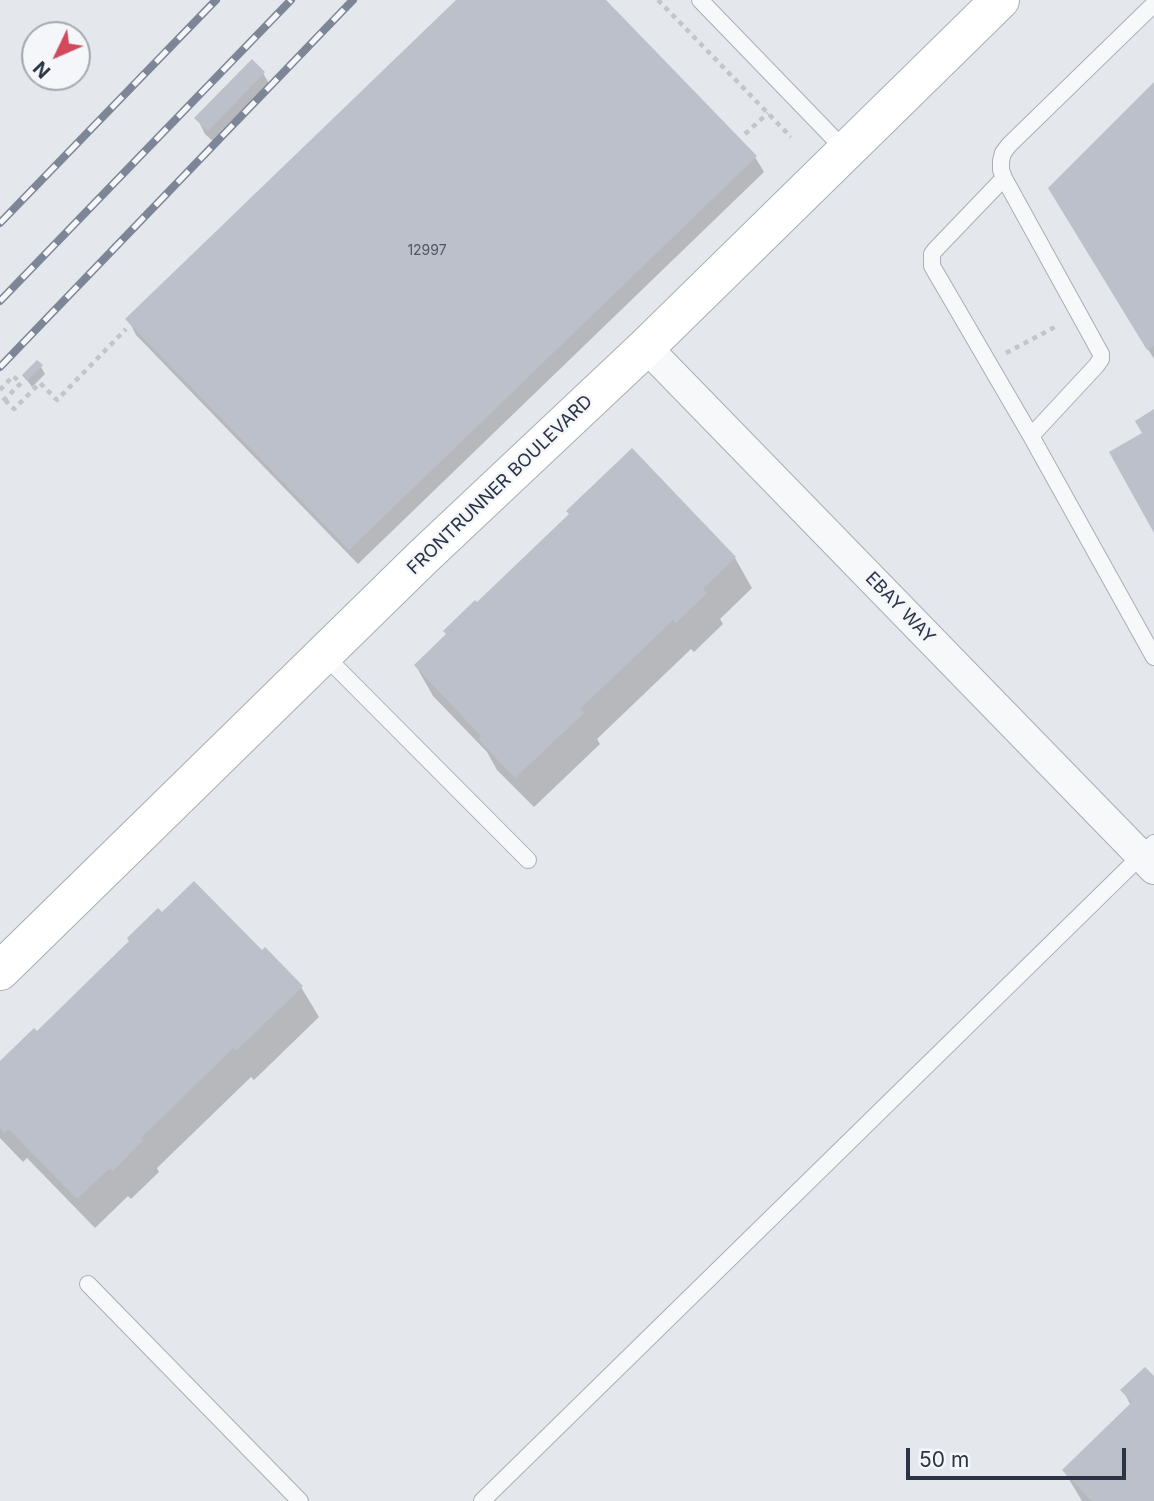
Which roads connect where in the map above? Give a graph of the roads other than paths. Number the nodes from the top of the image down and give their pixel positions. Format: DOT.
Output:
graph roads {
  1 [pos="700,0"];
  2 [pos="1000,0"];
  3 [pos="1154,4"];
  4 [pos="846,151"];
  5 [pos="1004,178"];
  6 [pos="646,347"];
  7 [pos="1031,436"];
  8 [pos="324,655"];
  9 [pos="1154,657"];
  10 [pos="1149,856"];
  11 [pos="528,860"];
  12 [pos="0,971"];
  13 [pos="88,1284"];
  14 [pos="300,1501"];
  15 [pos="482,1501"];
  1 -- 4 [label="lane"];
  2 -- 4 [label="street, FRONTRUNNER BOULEVARD"];
  3 -- 5 [label="lane"];
  4 -- 6 [label="street, FRONTRUNNER BOULEVARD"];
  5 -- 7 [label="lane"];
  5 -- 7 [label="lane"];
  6 -- 8 [label="street, FRONTRUNNER BOULEVARD"];
  6 -- 10 [label="street, EBAY WAY"];
  7 -- 9 [label="lane"];
  8 -- 11 [label="lane"];
  8 -- 12 [label="street, FRONTRUNNER BOULEVARD"];
  10 -- 15 [label="lane"];
  13 -- 14 [label="lane"];
}
